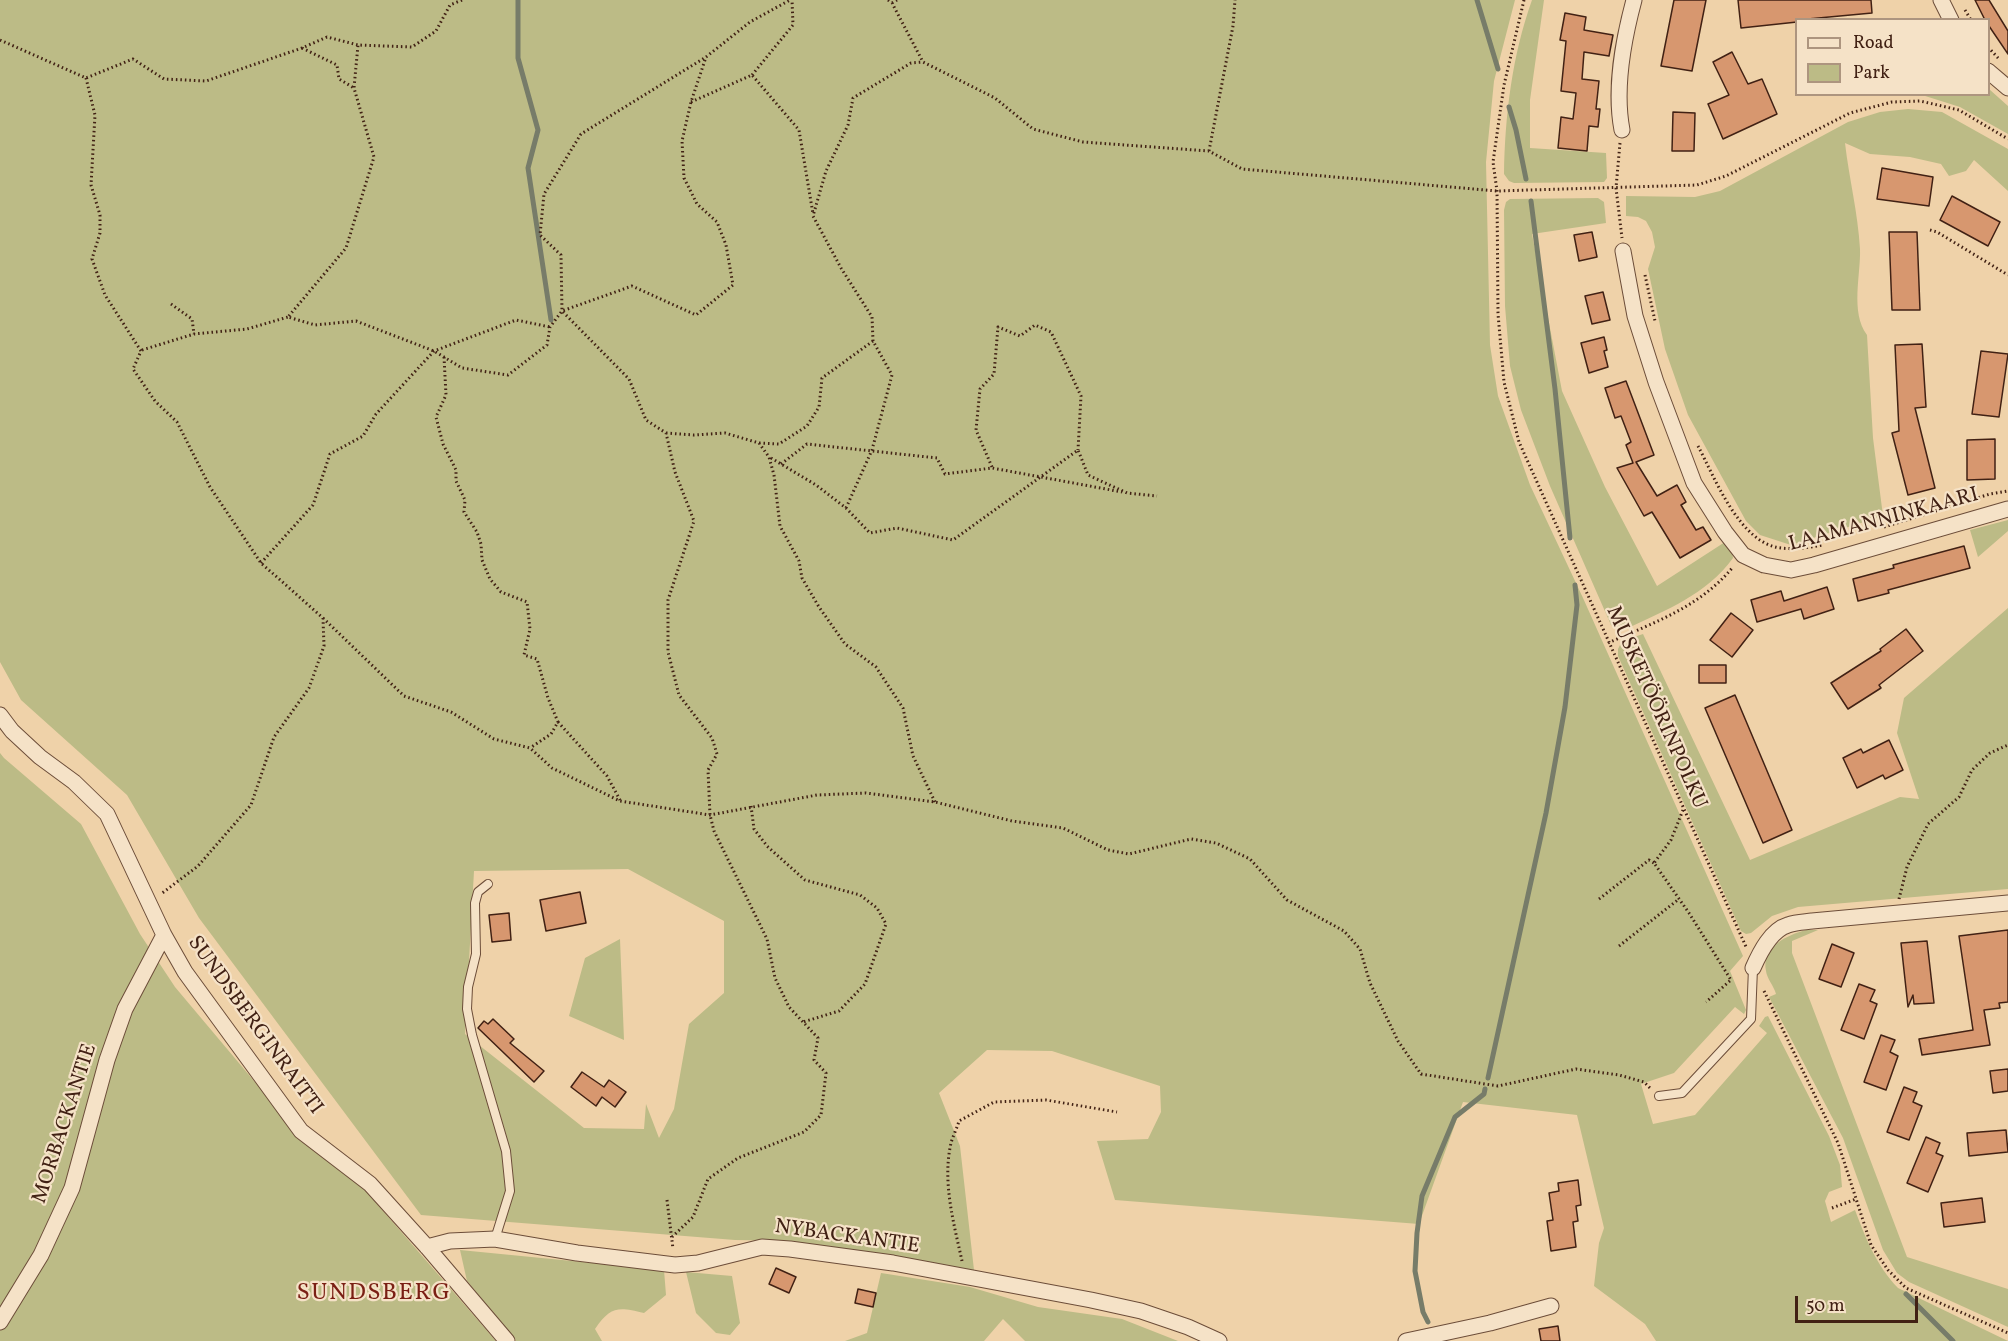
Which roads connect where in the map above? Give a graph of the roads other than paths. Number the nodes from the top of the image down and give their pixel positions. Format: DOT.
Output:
graph roads {
  1 [pos="1634,0"];
  2 [pos="1941,0"];
  3 [pos="1950,18"];
  4 [pos="1990,72"];
  5 [pos="2008,88"];
  6 [pos="1622,130"];
  7 [pos="1623,250"];
  8 [pos="2008,509"];
  9 [pos="0,715"];
  10 [pos="489,884"];
  11 [pos="2008,903"];
  12 [pos="164,934"];
  13 [pos="1753,968"];
  14 [pos="1659,1096"];
  15 [pos="495,1239"];
  16 [pos="427,1247"];
  17 [pos="1551,1306"];
  18 [pos="0,1322"];
  19 [pos="507,1341"];
  20 [pos="1219,1341"];
  21 [pos="1406,1341"];
  1 -- 6 [label="street"];
  2 -- 3 [label="street"];
  4 -- 5 [label="street"];
  7 -- 8 [label="street, LAAMANNINKAARI"];
  9 -- 12 [label="street, SUNDSBERGINRAITTI"];
  10 -- 15 [label="lane"];
  11 -- 13 [label="street"];
  12 -- 16 [label="street, SUNDSBERGINRAITTI"];
  12 -- 18 [label="street, MORBACKANTIE"];
  13 -- 14 [label="lane"];
  15 -- 16 [label="street, NYBACKANTIE"];
  15 -- 20 [label="street, NYBACKANTIE"];
  16 -- 19 [label="street, SUNDSBERGINRAITTI"];
  17 -- 21 [label="street"];
}
